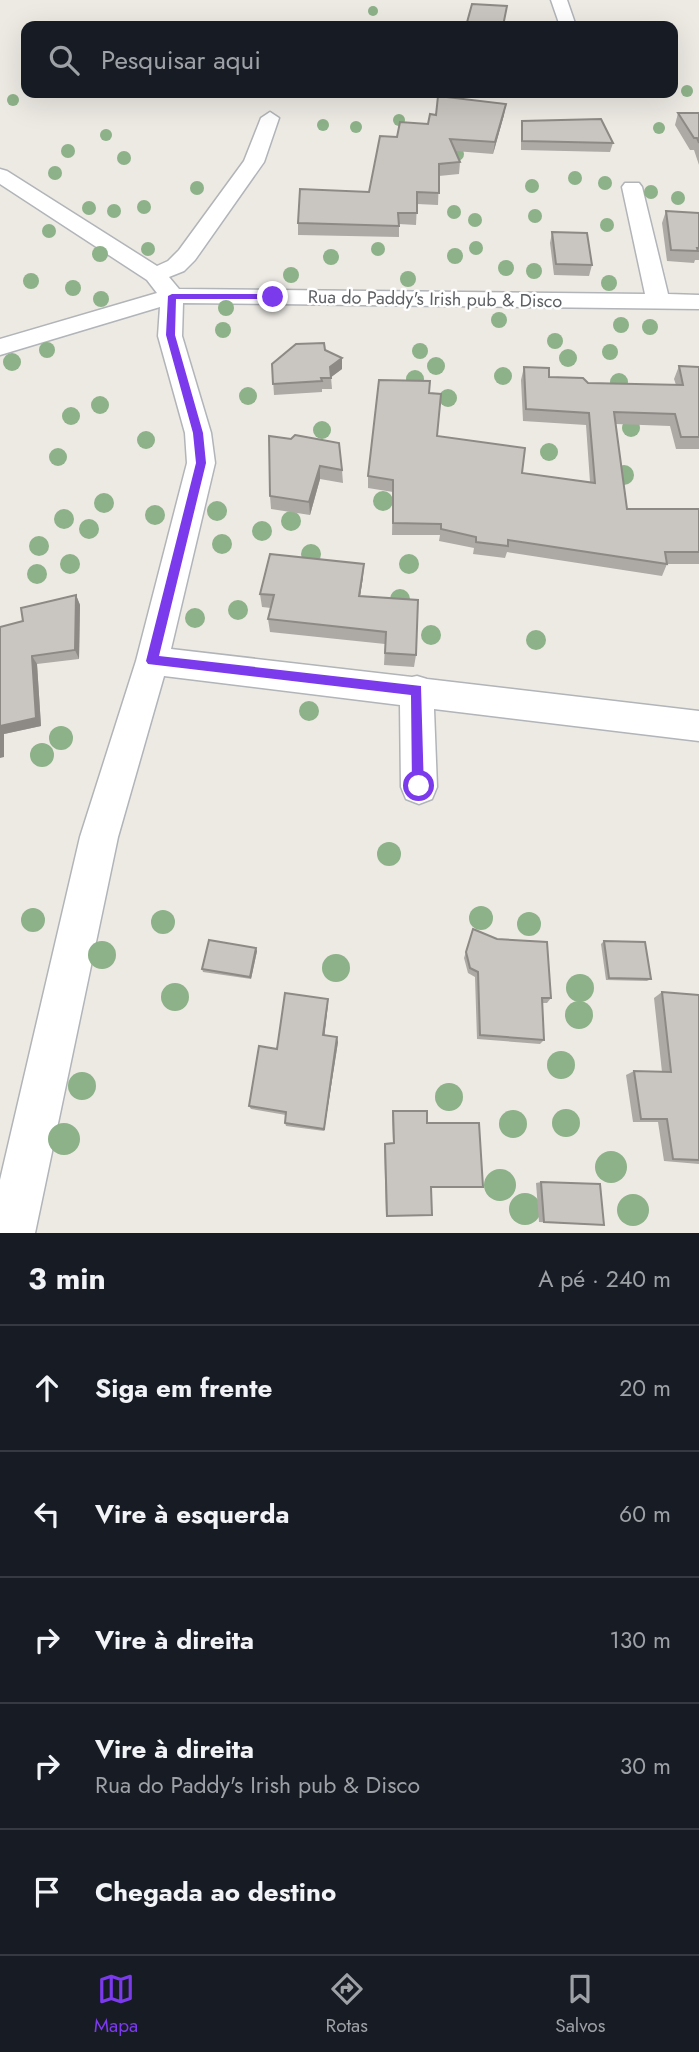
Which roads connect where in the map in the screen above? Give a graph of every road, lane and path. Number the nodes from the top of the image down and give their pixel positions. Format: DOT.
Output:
graph roads {
  1 [pos="559,0"];
  2 [pos="566,21"];
  3 [pos="270,118"];
  4 [pos="0,175"];
  5 [pos="632,187"];
  6 [pos="163,286"];
  7 [pos="658,301"];
  8 [pos="699,302"];
  9 [pos="0,347"];
  10 [pos="152,661"];
  11 [pos="417,690"];
  12 [pos="699,726"];
  13 [pos="419,786"];
  14 [pos="11,1233"];
  1 -- 2 [label="street"];
  3 -- 6 [label="street"];
  4 -- 6 [label="street, Rua do Paddy's Irish pub & Disco"];
  5 -- 7 [label="street"];
  6 -- 7 [label="street, Rua do Paddy's Irish pub & Disco"];
  6 -- 9 [label="street"];
  6 -- 10 [label="street"];
  7 -- 8 [label="street, Rua do Paddy's Irish pub & Disco"];
  10 -- 11 [label="street"];
  10 -- 14 [label="street"];
  11 -- 12 [label="street"];
  11 -- 13 [label="street"];
}
